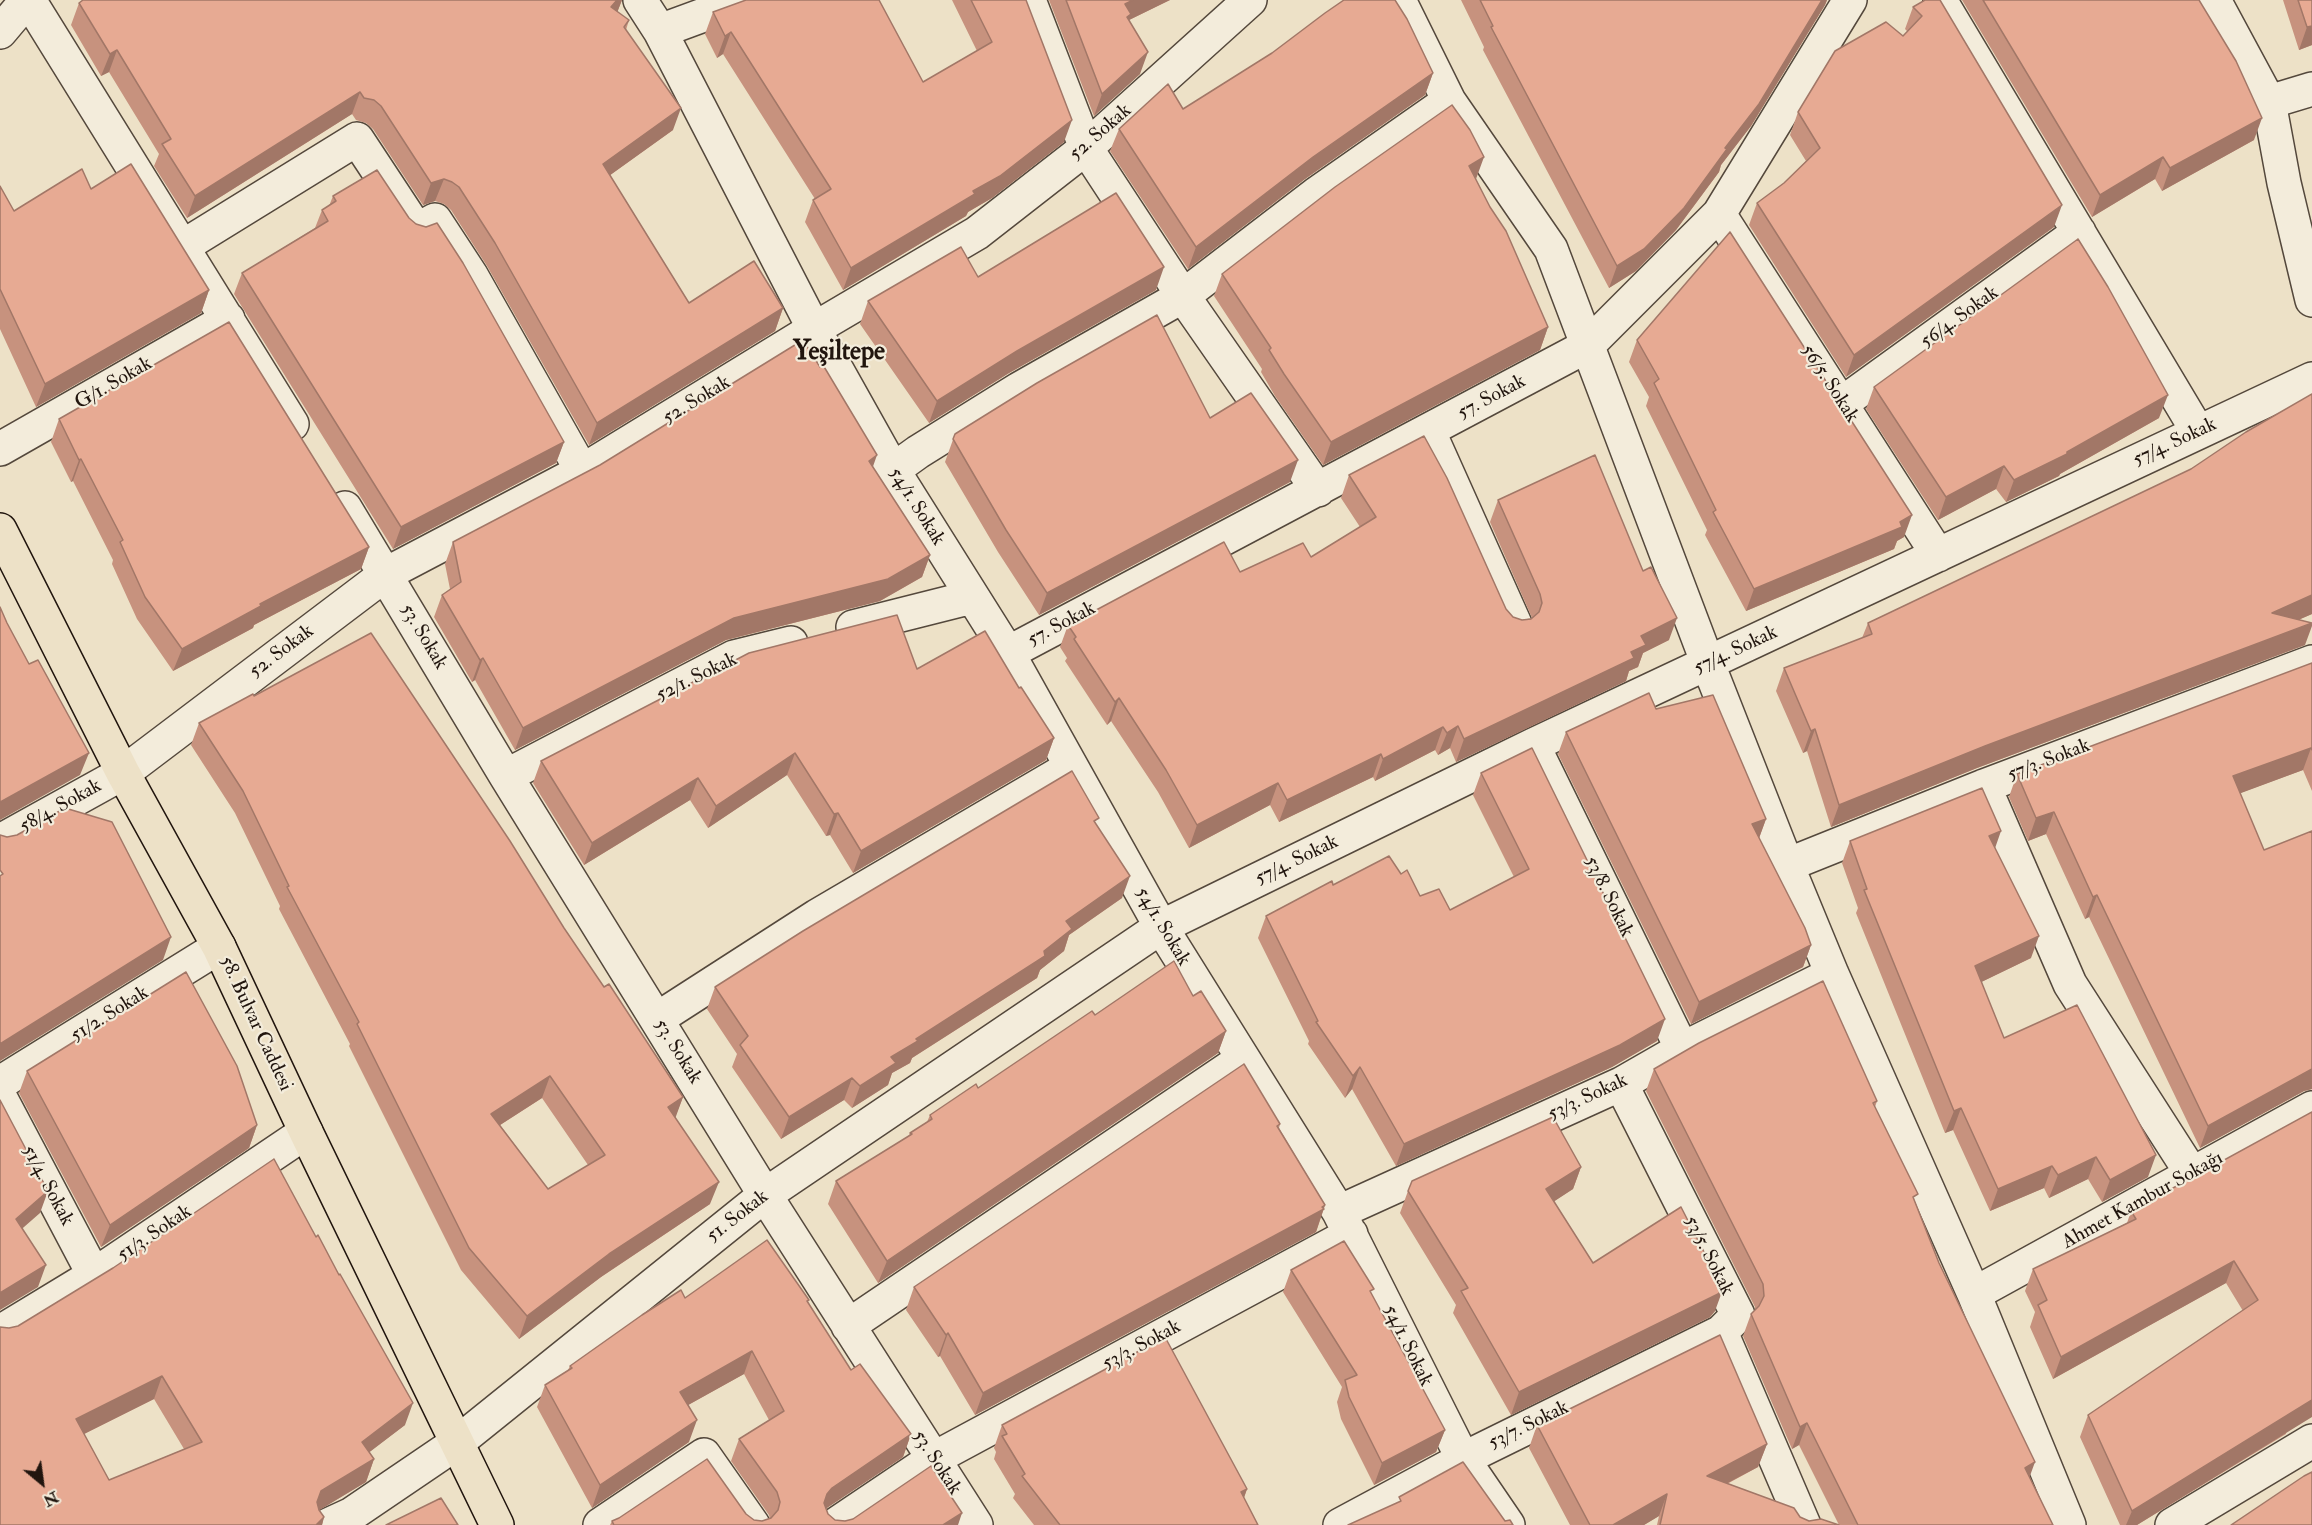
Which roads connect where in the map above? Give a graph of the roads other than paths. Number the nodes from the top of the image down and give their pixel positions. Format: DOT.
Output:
graph roads {
  1 [pos="28,0"];
  2 [pos="640,0"];
  3 [pos="744,0"];
  4 [pos="1029,0"];
  5 [pos="1250,0"];
  6 [pos="1399,0"];
  7 [pos="1850,0"];
  8 [pos="1940,0"];
  9 [pos="2214,0"];
  10 [pos="660,31"];
  11 [pos="0,32"];
  12 [pos="2312,89"];
  13 [pos="1449,101"];
  14 [pos="2269,102"];
  15 [pos="1086,148"];
  16 [pos="1719,214"];
  17 [pos="2079,232"];
  18 [pos="182,247"];
  19 [pos="1183,296"];
  20 [pos="2312,300"];
  21 [pos="228,319"];
  22 [pos="814,329"];
  23 [pos="1587,346"];
  24 [pos="2312,379"];
  25 [pos="1841,404"];
  26 [pos="1429,432"];
  27 [pos="2198,432"];
  28 [pos="0,449"];
  29 [pos="310,452"];
  30 [pos="893,470"];
  31 [pos="582,471"];
  32 [pos="329,483"];
  33 [pos="1318,490"];
  34 [pos="0,530"];
  35 [pos="1938,555"];
  36 [pos="386,574"];
  37 [pos="972,597"];
  38 [pos="1515,624"];
  39 [pos="1008,653"];
  40 [pos="2312,662"];
  41 [pos="1708,664"];
  42 [pos="1533,745"];
  43 [pos="1071,766"];
  44 [pos="123,773"];
  45 [pos="506,776"];
  46 [pos="1984,786"];
  47 [pos="0,841"];
  48 [pos="1787,865"];
  49 [pos="1161,927"];
  50 [pos="219,947"];
  51 [pos="1832,974"];
  52 [pos="657,1019"];
  53 [pos="1682,1049"];
  54 [pos="1244,1059"];
  55 [pos="0,1083"];
  56 [pos="1621,1084"];
  57 [pos="0,1097"];
  58 [pos="2312,1108"];
  59 [pos="306,1132"];
  60 [pos="2192,1174"];
  61 [pos="765,1195"];
  62 [pos="1345,1223"];
  63 [pos="94,1275"];
  64 [pos="1974,1294"];
  65 [pos="848,1326"];
  66 [pos="0,1332"];
  67 [pos="1721,1332"];
  68 [pos="2312,1441"];
  69 [pos="458,1442"];
  70 [pos="933,1459"];
  71 [pos="1463,1459"];
  72 [pos="328,1525"];
  73 [pos="497,1525"];
  74 [pos="600,1525"];
  75 [pos="753,1525"];
  76 [pos="836,1525"];
  77 [pos="976,1525"];
  78 [pos="1340,1525"];
  79 [pos="1508,1525"];
  80 [pos="1804,1525"];
  81 [pos="2070,1525"];
  82 [pos="2172,1525"];
  1 -- 11 [label="street"];
  1 -- 18 [label="street"];
  2 -- 10 [label="street, 54/1. Sokak"];
  3 -- 10 [label="street"];
  4 -- 15 [label="street"];
  5 -- 15 [label="street, 52. Sokak"];
  6 -- 13 [label="street"];
  7 -- 16 [label="street, 57. Sokak"];
  8 -- 17 [label="street"];
  9 -- 14 [label="street"];
  10 -- 22 [label="street, 54/1. Sokak"];
  12 -- 14 [label="street"];
  13 -- 19 [label="street"];
  13 -- 23 [label="street"];
  14 -- 20 [label="street"];
  15 -- 19 [label="street"];
  15 -- 22 [label="street, 52. Sokak"];
  16 -- 23 [label="street, 57. Sokak"];
  16 -- 25 [label="street, 56/5. Sokak"];
  17 -- 25 [label="street, 56/4. Sokak"];
  17 -- 27 [label="street"];
  18 -- 21 [label="street"];
  18 -- 31 [label="street"];
  19 -- 30 [label="street"];
  19 -- 33 [label="street"];
  21 -- 28 [label="street, G/1. Sokak"];
  21 -- 29 [label="street"];
  22 -- 30 [label="street, 54/1. Sokak"];
  22 -- 31 [label="street, 52. Sokak"];
  23 -- 26 [label="street, 57. Sokak"];
  23 -- 41 [label="street"];
  24 -- 27 [label="street, 57/4. Sokak"];
  25 -- 35 [label="street, 56/5. Sokak"];
  26 -- 33 [label="street, 57. Sokak"];
  26 -- 38 [label="street"];
  27 -- 35 [label="street, 57/4. Sokak"];
  30 -- 37 [label="street, 54/1. Sokak"];
  31 -- 36 [label="street, 52. Sokak"];
  32 -- 36 [label="street, 53. Sokak"];
  33 -- 39 [label="street, 57. Sokak"];
  34 -- 44 [label="main road, 58. Bulvar Caddesi"];
  35 -- 41 [label="street, 57/4. Sokak"];
  36 -- 44 [label="street, 52. Sokak"];
  36 -- 45 [label="street, 53. Sokak"];
  37 -- 39 [label="street, 54/1. Sokak"];
  37 -- 45 [label="street, 52/1. Sokak"];
  39 -- 43 [label="street, 54/1. Sokak"];
  40 -- 46 [label="street, 57/3. Sokak"];
  41 -- 42 [label="street, 57/4. Sokak"];
  41 -- 48 [label="street"];
  42 -- 49 [label="street, 57/4. Sokak"];
  42 -- 53 [label="street, 53/8. Sokak"];
  43 -- 49 [label="street, 54/1. Sokak"];
  43 -- 52 [label="street"];
  44 -- 47 [label="street, 58/4. Sokak"];
  44 -- 50 [label="main road, 58. Bulvar Caddesi"];
  45 -- 52 [label="street, 53. Sokak"];
  46 -- 48 [label="street, 57/3. Sokak"];
  46 -- 60 [label="street"];
  48 -- 51 [label="street"];
  49 -- 54 [label="street, 54/1. Sokak"];
  49 -- 61 [label="street, 51. Sokak"];
  50 -- 55 [label="street, 51/2. Sokak"];
  50 -- 59 [label="main road, 58. Bulvar Caddesi"];
  51 -- 53 [label="street, 53/3. Sokak"];
  51 -- 64 [label="street"];
  52 -- 61 [label="street, 53. Sokak"];
  53 -- 56 [label="street, 53/3. Sokak"];
  54 -- 62 [label="street, 54/1. Sokak"];
  54 -- 65 [label="street"];
  56 -- 62 [label="street, 53/3. Sokak"];
  56 -- 67 [label="street, 53/5. Sokak"];
  57 -- 63 [label="street, 51/4. Sokak"];
  58 -- 60 [label="street, Ahmet Kambur Sokağı"];
  59 -- 63 [label="street, 51/3. Sokak"];
  59 -- 69 [label="main road, 58. Bulvar Caddesi"];
  60 -- 64 [label="street, Ahmet Kambur Sokağı"];
  61 -- 65 [label="street, 53. Sokak"];
  61 -- 69 [label="street, 51. Sokak"];
  62 -- 70 [label="street, 53/3. Sokak"];
  62 -- 71 [label="street, 54/1. Sokak"];
  63 -- 66 [label="street, 51/3. Sokak"];
  64 -- 81 [label="street"];
  65 -- 70 [label="street, 53. Sokak"];
  67 -- 71 [label="street, 53/7. Sokak"];
  67 -- 80 [label="street"];
  68 -- 82 [label="street"];
  69 -- 72 [label="street, 51. Sokak"];
  69 -- 73 [label="main road, 58. Bulvar Caddesi"];
  70 -- 76 [label="street, 53/3. Sokak"];
  70 -- 77 [label="street, 53. Sokak"];
  71 -- 78 [label="street, 53/7. Sokak"];
  71 -- 79 [label="street, 54/1. Sokak"];
  74 -- 75 [label="street"];
}
